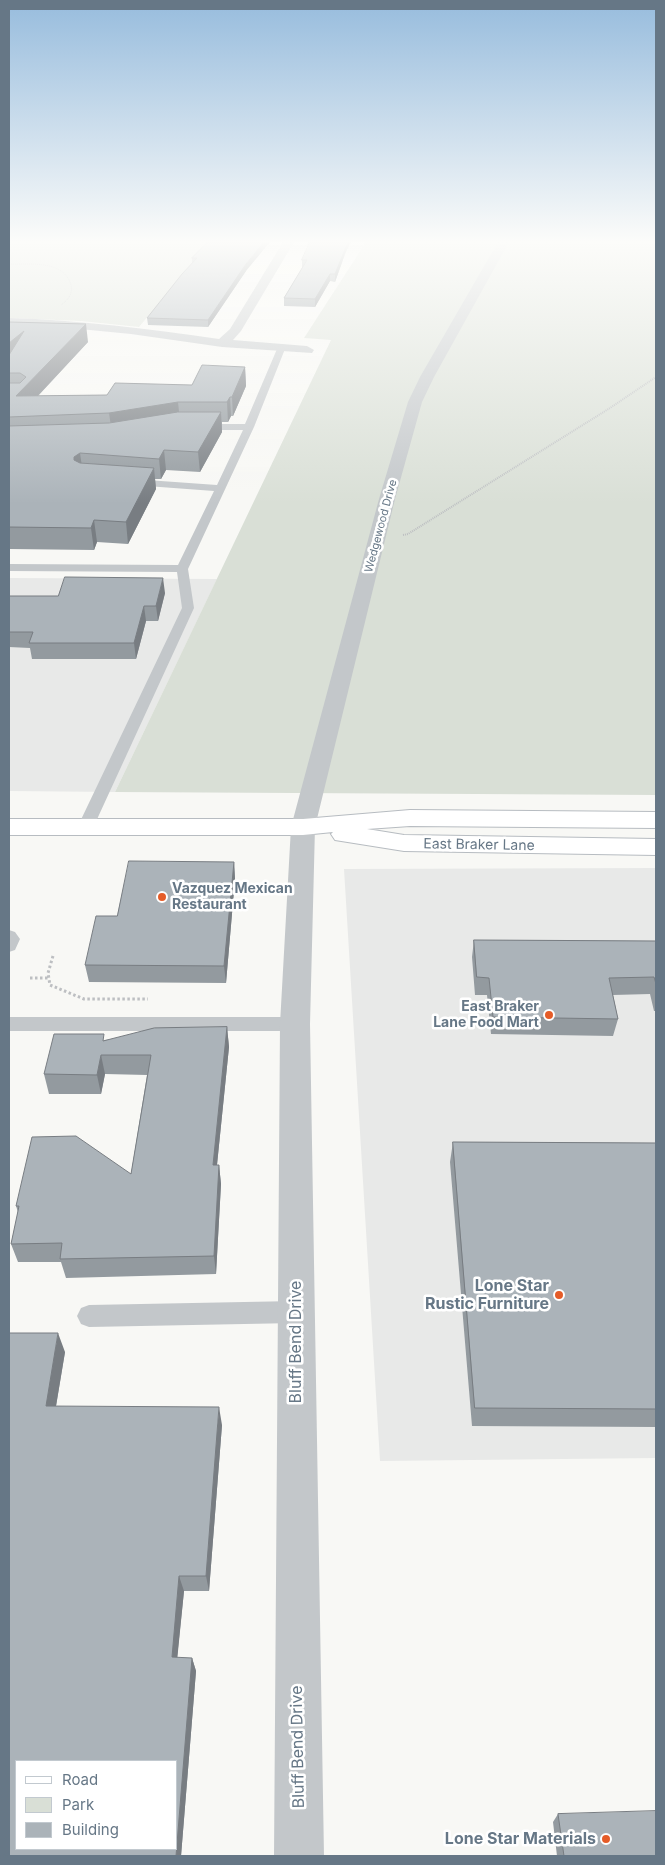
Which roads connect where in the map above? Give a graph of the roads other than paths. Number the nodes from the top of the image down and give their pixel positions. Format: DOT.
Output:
graph roads {
  1 [pos="121,329"];
  2 [pos="236,329"];
  3 [pos="455,329"];
  4 [pos="222,344"];
  5 [pos="281,349"];
  6 [pos="307,350"];
  7 [pos="190,427"];
  8 [pos="248,427"];
  9 [pos="122,481"];
  10 [pos="219,488"];
  11 [pos="9,567"];
  12 [pos="182,569"];
  13 [pos="656,820"];
  14 [pos="9,827"];
  15 [pos="303,827"];
  16 [pos="85,828"];
  17 [pos="656,847"];
  18 [pos="9,936"];
  19 [pos="9,946"];
  20 [pos="9,1024"];
  21 [pos="294,1024"];
  22 [pos="296,1312"];
  23 [pos="89,1316"];
  24 [pos="299,1856"];
  1 -- 4 [label="street"];
  2 -- 4 [label="street"];
  3 -- 15 [label="street, Wedgewood Drive"];
  4 -- 5 [label="street"];
  5 -- 6 [label="street"];
  5 -- 8 [label="lane"];
  7 -- 8 [label="lane"];
  8 -- 10 [label="lane"];
  9 -- 10 [label="lane"];
  10 -- 12 [label="lane"];
  11 -- 12 [label="lane"];
  12 -- 16 [label="lane"];
  13 -- 15 [label="main road, East Braker Lane"];
  14 -- 16 [label="main road, East Braker Lane"];
  15 -- 16 [label="main road, East Braker Lane"];
  15 -- 17 [label="main road, East Braker Lane"];
  15 -- 21 [label="street, Bluff Bend Drive"];
  18 -- 19 [label="lane"];
  20 -- 21 [label="lane"];
  21 -- 22 [label="street, Bluff Bend Drive"];
  22 -- 23 [label="lane"];
  22 -- 24 [label="street, Bluff Bend Drive"];
}
